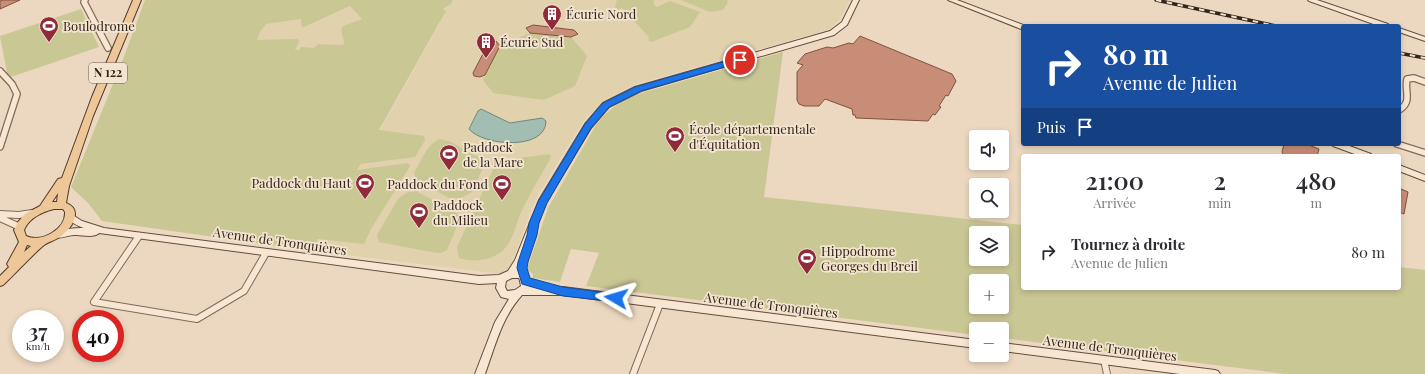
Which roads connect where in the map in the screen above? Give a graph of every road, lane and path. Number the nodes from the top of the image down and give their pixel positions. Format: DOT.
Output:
graph roads {
  1 [pos="85,0"];
  2 [pos="137,0"];
  3 [pos="856,0"];
  4 [pos="951,0"];
  5 [pos="1311,0"];
  6 [pos="1380,24"];
  7 [pos="1021,26"];
  8 [pos="1401,31"];
  9 [pos="1425,39"];
  10 [pos="108,48"];
  11 [pos="0,71"];
  12 [pos="1425,82"];
  13 [pos="1401,108"];
  14 [pos="78,145"];
  15 [pos="1401,145"];
  16 [pos="1341,146"];
  17 [pos="0,147"];
  18 [pos="1425,153"];
  19 [pos="1363,154"];
  20 [pos="1401,169"];
  21 [pos="1425,178"];
  22 [pos="61,205"];
  23 [pos="43,208"];
  24 [pos="33,213"];
  25 [pos="0,214"];
  26 [pos="71,217"];
  27 [pos="0,218"];
  28 [pos="534,223"];
  29 [pos="20,227"];
  30 [pos="104,231"];
  31 [pos="56,235"];
  32 [pos="139,236"];
  33 [pos="24,240"];
  34 [pos="42,241"];
  35 [pos="266,253"];
  36 [pos="508,275"];
  37 [pos="525,279"];
  38 [pos="479,280"];
  39 [pos="0,281"];
  40 [pos="502,291"];
  41 [pos="563,291"];
  42 [pos="520,293"];
  43 [pos="660,304"];
  44 [pos="500,321"];
  45 [pos="969,343"];
  46 [pos="1009,348"];
  47 [pos="1104,360"];
  48 [pos="480,374"];
  49 [pos="633,374"];
  50 [pos="1107,374"];
  51 [pos="1215,374"];
  1 -- 10 [label="street"];
  2 -- 14 [label="main road, N 122"];
  3 -- 28 [label="street"];
  4 -- 7 [label="street"];
  5 -- 6 [label="street"];
  8 -- 9 [label="street"];
  11 -- 17 [label="street"];
  12 -- 13 [label="street"];
  14 -- 22 [label="main road, N 122"];
  14 -- 23 [label="main road"];
  15 -- 18 [label="street"];
  16 -- 19 [label="street"];
  20 -- 21 [label="street"];
  22 -- 23 [label="main road"];
  22 -- 26 [label="main road"];
  23 -- 24 [label="main road"];
  24 -- 25 [label="street"];
  24 -- 29 [label="main road"];
  26 -- 30 [label="street, Avenue de Tronquières"];
  26 -- 31 [label="main road"];
  27 -- 29 [label="street"];
  28 -- 36 [label="street"];
  28 -- 37 [label="street"];
  29 -- 33 [label="main road"];
  30 -- 31 [label="street"];
  30 -- 32 [label="street, Avenue de Tronquières"];
  31 -- 34 [label="main road"];
  32 -- 35 [label="street, Avenue de Tronquières"];
  32 -- 35 [label="street"];
  33 -- 34 [label="main road"];
  33 -- 39 [label="main road"];
  34 -- 39 [label="main road"];
  35 -- 38 [label="street, Avenue de Tronquières"];
  36 -- 37 [label="street"];
  36 -- 38 [label="street, Avenue de Tronquières"];
  36 -- 40 [label="street"];
  37 -- 41 [label="street, Avenue de Tronquières"];
  37 -- 42 [label="street"];
  38 -- 40 [label="street, Avenue de Tronquières"];
  40 -- 42 [label="street"];
  40 -- 44 [label="street"];
  41 -- 42 [label="street, Avenue de Tronquières"];
  41 -- 43 [label="street, Avenue de Tronquières"];
  42 -- 44 [label="street"];
  43 -- 45 [label="street, Avenue de Tronquières"];
  43 -- 49 [label="street"];
  44 -- 48 [label="street"];
  46 -- 47 [label="street, Avenue de Tronquières"];
  47 -- 50 [label="street"];
  47 -- 51 [label="street, Avenue de Tronquières"];
}
